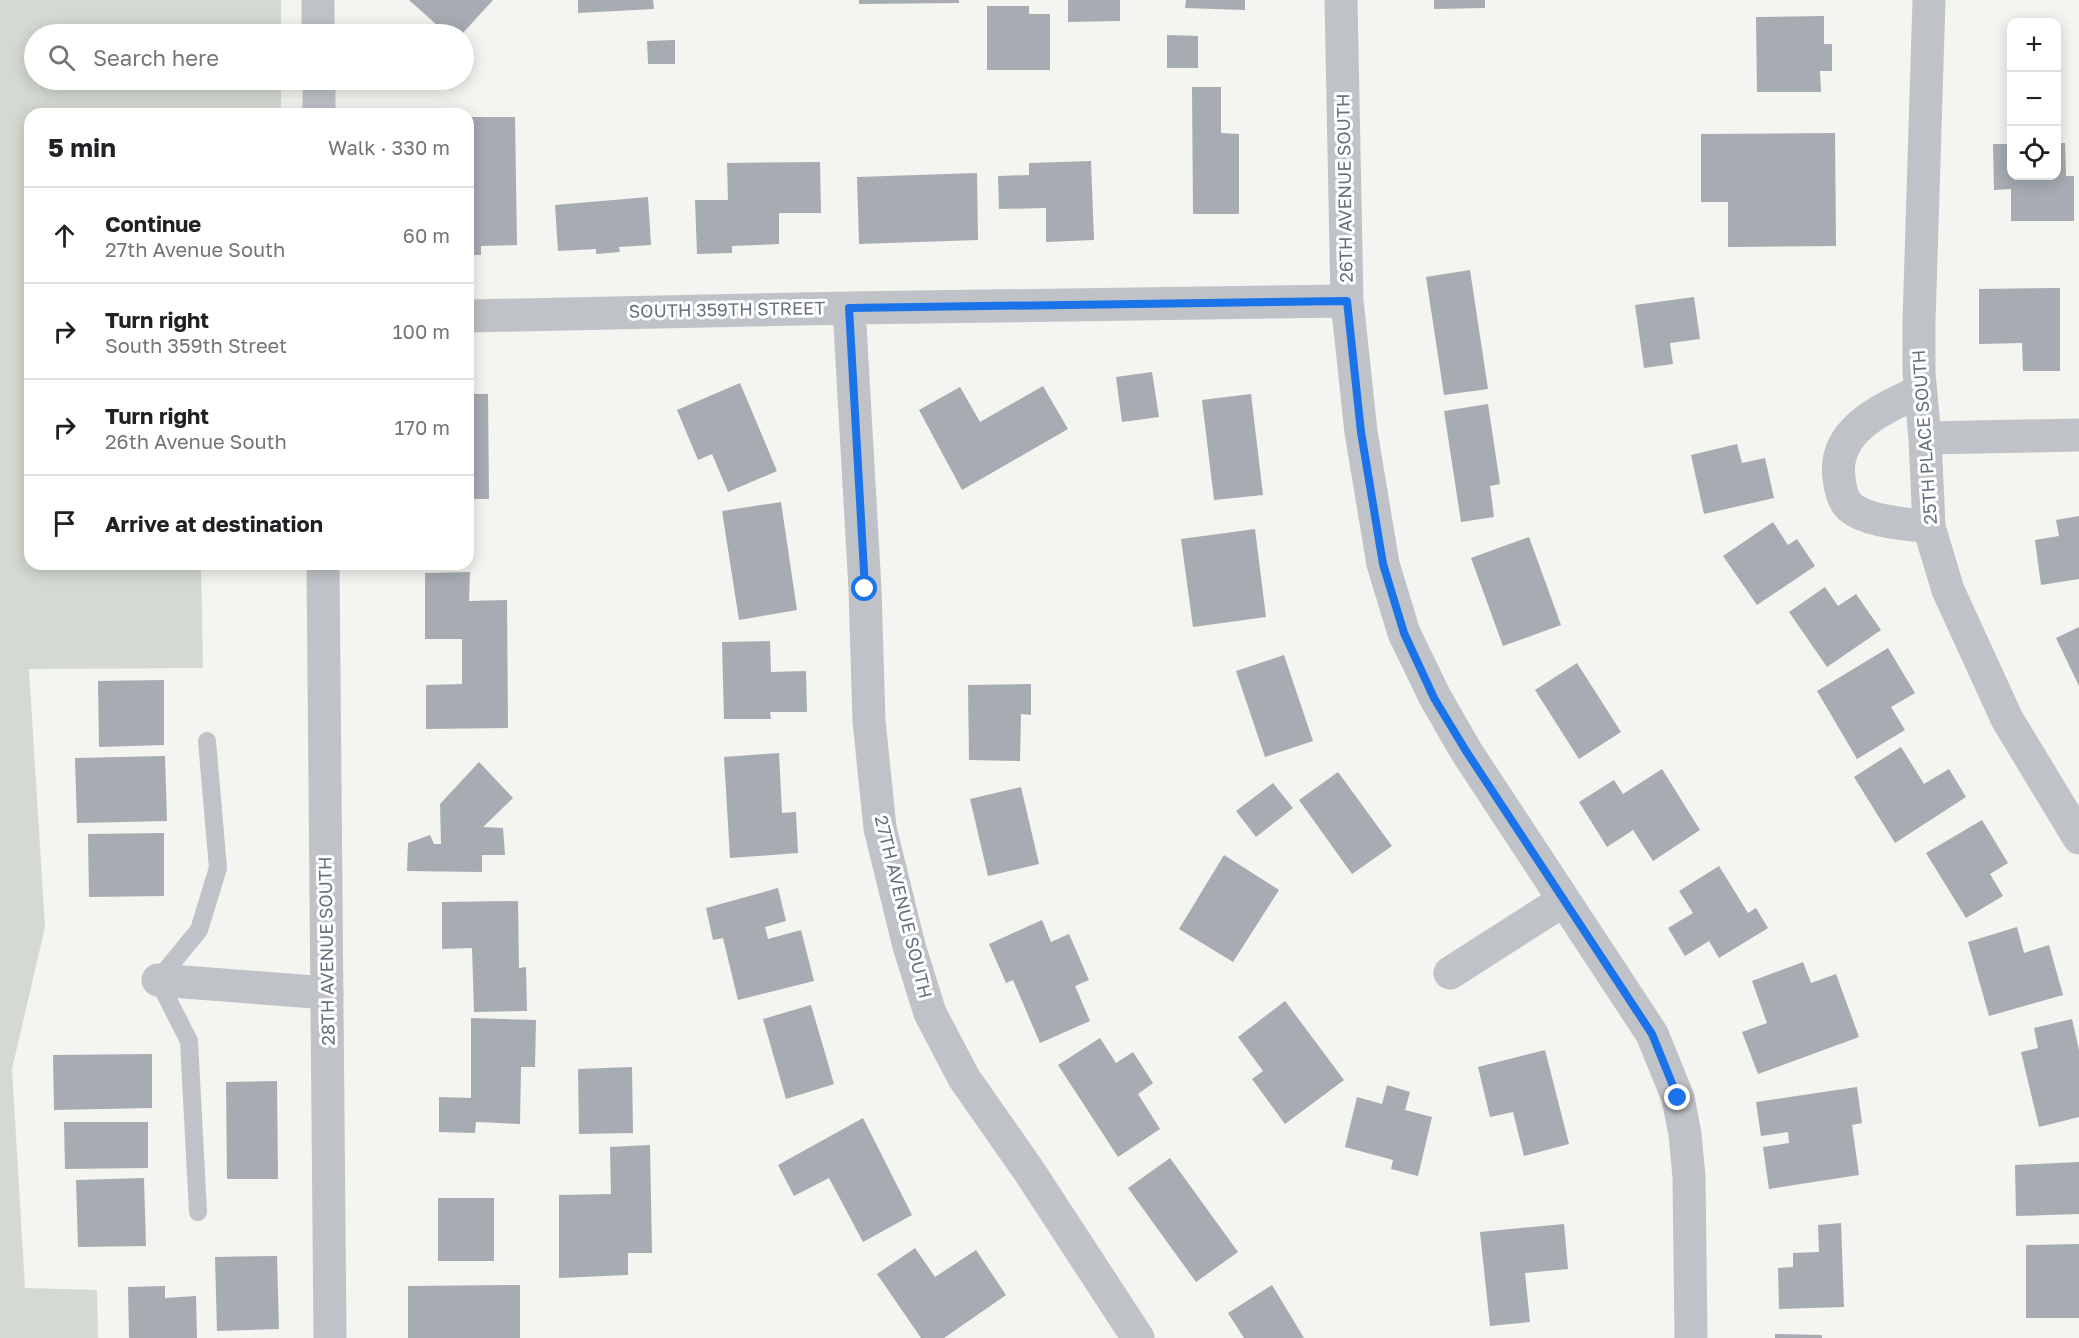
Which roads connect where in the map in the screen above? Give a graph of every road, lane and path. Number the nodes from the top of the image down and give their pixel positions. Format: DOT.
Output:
graph roads {
  1 [pos="318,0"];
  2 [pos="1341,0"];
  3 [pos="1929,0"];
  4 [pos="318,24"];
  5 [pos="319,90"];
  6 [pos="319,108"];
  7 [pos="1347,301"];
  8 [pos="849,308"];
  9 [pos="474,316"];
  10 [pos="1920,391"];
  11 [pos="2079,435"];
  12 [pos="1925,438"];
  13 [pos="1929,527"];
  14 [pos="323,570"];
  15 [pos="207,741"];
  16 [pos="2079,838"];
  17 [pos="1564,900"];
  18 [pos="1450,973"];
  19 [pos="158,980"];
  20 [pos="327,993"];
  21 [pos="198,1212"];
  22 [pos="330,1338"];
  23 [pos="1138,1338"];
  24 [pos="1691,1338"];
  1 -- 4 [label="street"];
  2 -- 7 [label="street, 26TH AVENUE SOUTH"];
  3 -- 10 [label="street, 25TH PLACE SOUTH"];
  5 -- 6 [label="street"];
  7 -- 8 [label="street, SOUTH 359TH STREET"];
  7 -- 17 [label="street, 26TH AVENUE SOUTH"];
  8 -- 9 [label="street, SOUTH 359TH STREET"];
  8 -- 23 [label="street, 27TH AVENUE SOUTH"];
  10 -- 12 [label="street, 25TH PLACE SOUTH"];
  10 -- 13 [label="street"];
  11 -- 12 [label="street"];
  12 -- 13 [label="street, 25TH PLACE SOUTH"];
  13 -- 16 [label="street, 25TH PLACE SOUTH"];
  14 -- 20 [label="street, 28TH AVENUE SOUTH"];
  15 -- 19 [label="lane"];
  17 -- 18 [label="street"];
  17 -- 24 [label="street, 26TH AVENUE SOUTH"];
  19 -- 20 [label="street"];
  19 -- 21 [label="lane"];
  20 -- 22 [label="street, 28TH AVENUE SOUTH"];
}
